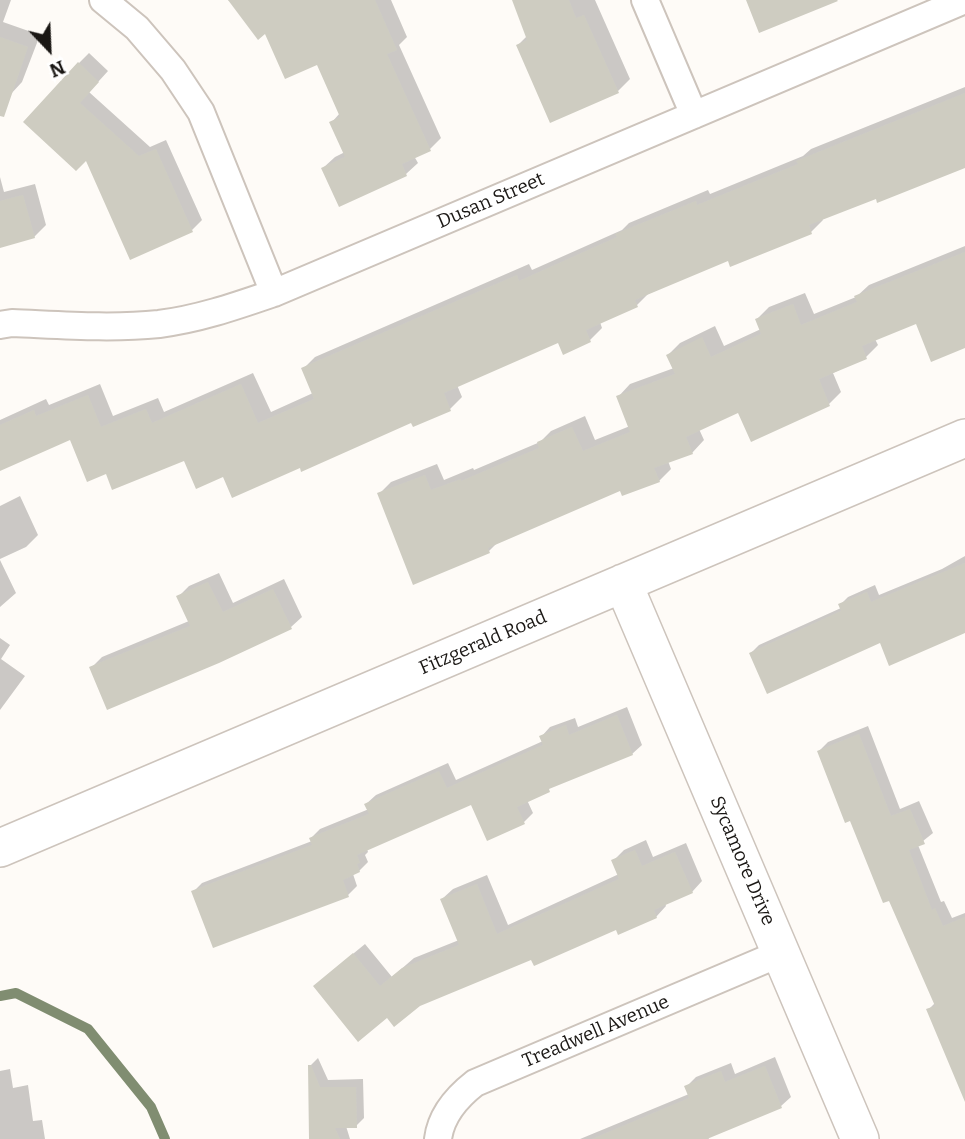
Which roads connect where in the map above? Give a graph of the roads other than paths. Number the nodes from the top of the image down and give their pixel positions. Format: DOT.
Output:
graph roads {
  1 [pos="103,0"];
  2 [pos="645,0"];
  3 [pos="965,0"];
  4 [pos="694,115"];
  5 [pos="274,293"];
  6 [pos="0,325"];
  7 [pos="965,438"];
  8 [pos="623,583"];
  9 [pos="0,848"];
  10 [pos="780,953"];
  11 [pos="438,1139"];
  12 [pos="860,1139"];
  1 -- 5 [label="street"];
  2 -- 4 [label="street"];
  3 -- 4 [label="street, Dusan Street"];
  4 -- 5 [label="street, Dusan Street"];
  5 -- 6 [label="street, Dusan Street"];
  7 -- 8 [label="main road, Fitzgerald Road"];
  8 -- 9 [label="main road, Fitzgerald Road"];
  8 -- 10 [label="main road, Sycamore Drive"];
  10 -- 11 [label="street, Treadwell Avenue"];
  10 -- 12 [label="main road, Sycamore Drive"];
}
